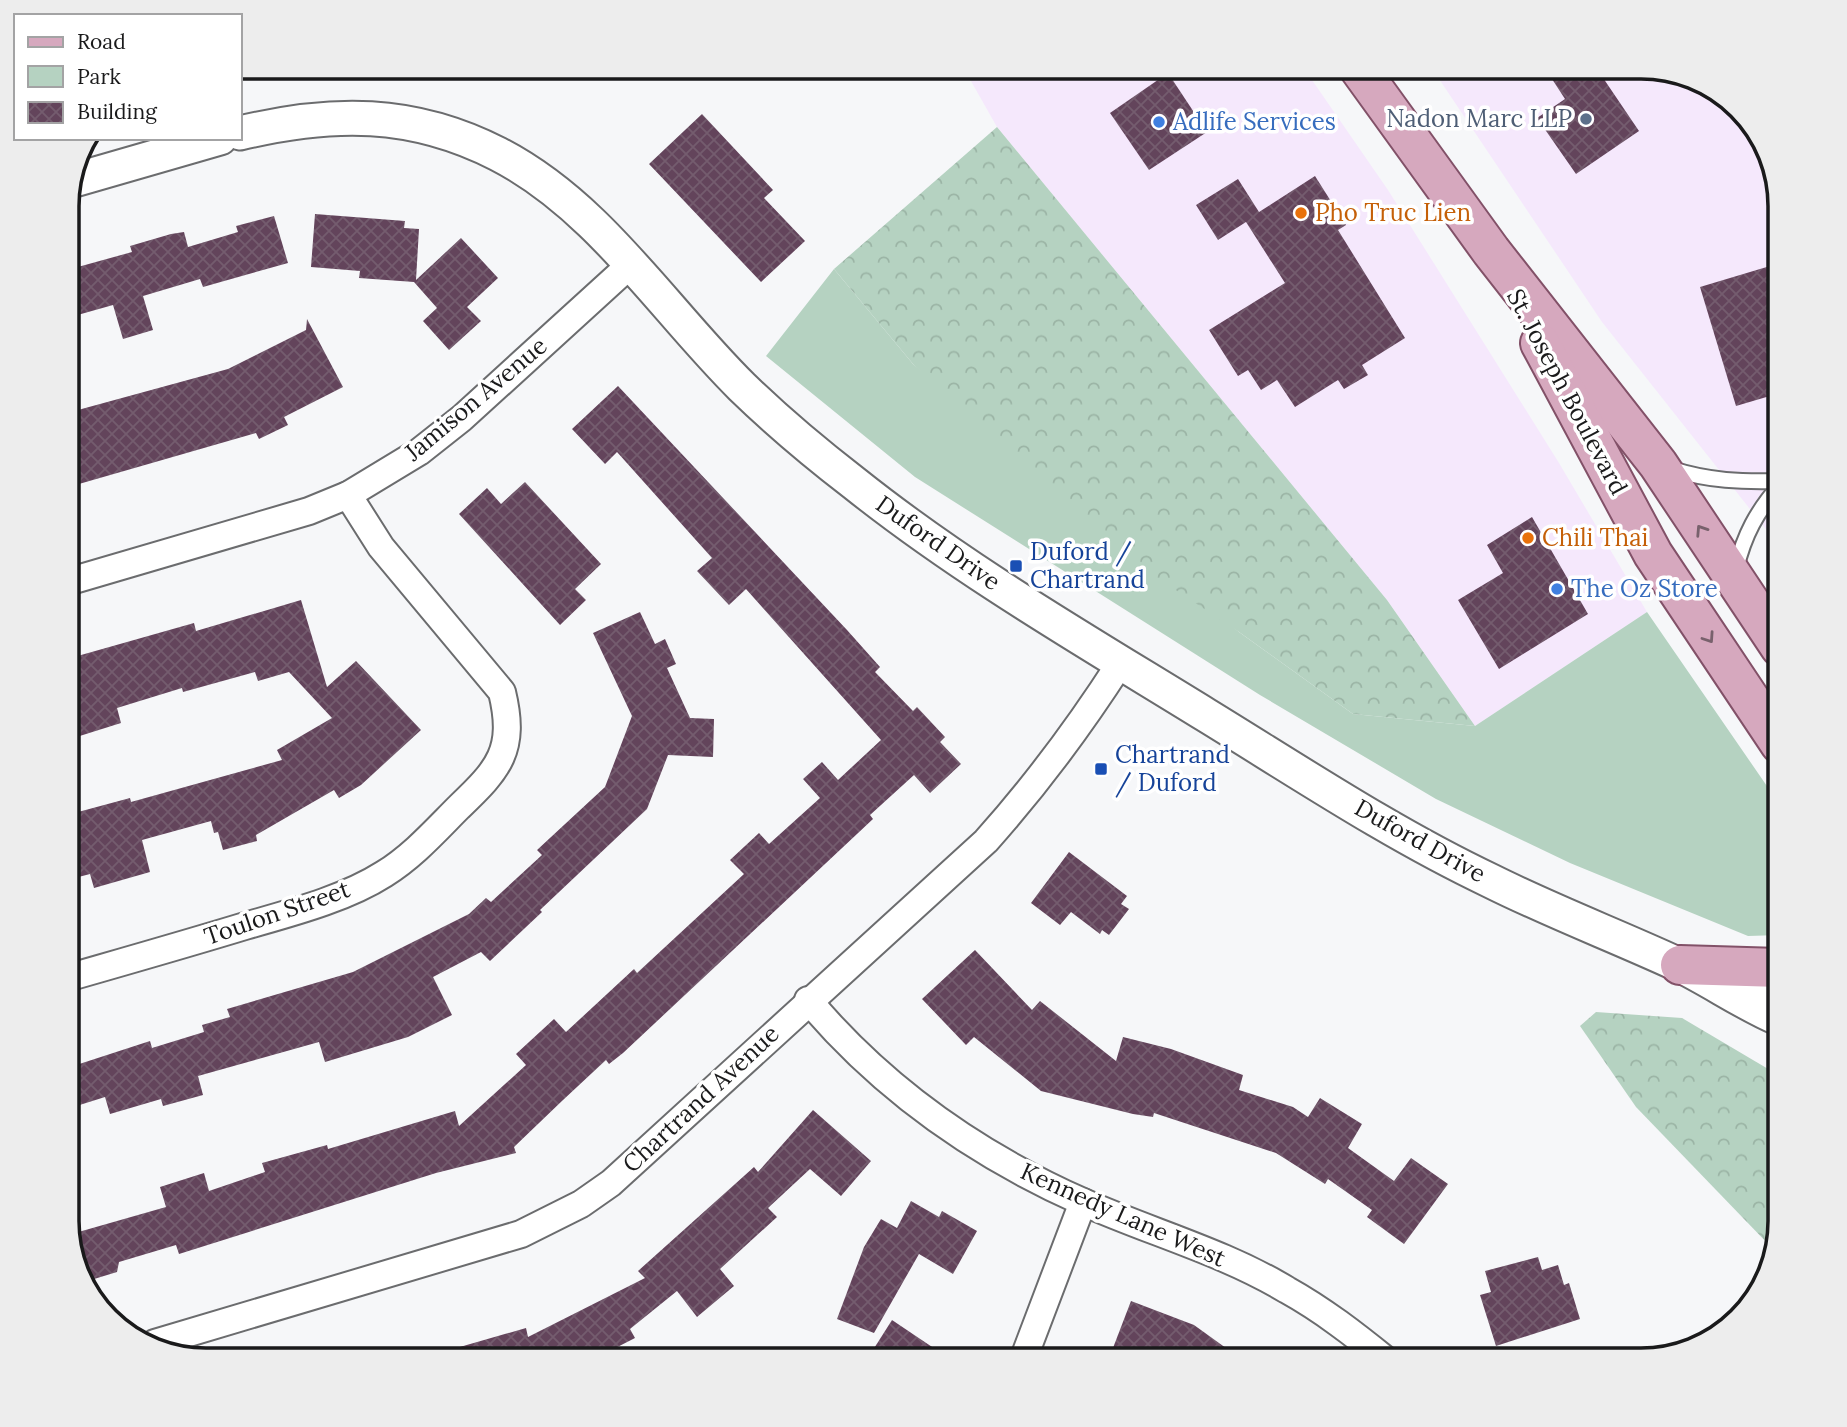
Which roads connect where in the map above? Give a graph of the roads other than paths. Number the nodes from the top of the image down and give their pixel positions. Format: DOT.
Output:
graph roads {
  1 [pos="1367,79"];
  2 [pos="242,133"];
  3 [pos="213,140"];
  4 [pos="82,178"];
  5 [pos="1491,251"];
  6 [pos="630,265"];
  7 [pos="1658,464"];
  8 [pos="1768,483"];
  9 [pos="348,495"];
  10 [pos="1768,498"];
  11 [pos="79,578"];
  12 [pos="1734,581"];
  13 [pos="1768,630"];
  14 [pos="1121,662"];
  15 [pos="1768,726"];
  16 [pos="1680,965"];
  17 [pos="1768,968"];
  18 [pos="79,975"];
  19 [pos="1768,987"];
  20 [pos="808,1000"];
  21 [pos="1768,1013"];
  22 [pos="1083,1202"];
  23 [pos="162,1341"];
  24 [pos="1028,1348"];
  25 [pos="1372,1348"];
  1 -- 5 [label="main road, St. Joseph Boulevard"];
  2 -- 6 [label="street, Duford Drive"];
  3 -- 4 [label="street"];
  5 -- 7 [label="main road, St. Joseph Boulevard"];
  5 -- 15 [label="main road, St. Joseph Boulevard, one-way"];
  6 -- 9 [label="street, Jamison Avenue"];
  6 -- 14 [label="street, Duford Drive"];
  7 -- 8 [label="lane"];
  12 -- 7 [label="main road, St. Joseph Boulevard, one-way"];
  9 -- 11 [label="street, Jamison Avenue"];
  9 -- 18 [label="street, Toulon Street"];
  10 -- 12 [label="lane"];
  12 -- 13 [label="main road, St. Joseph Boulevard"];
  14 -- 16 [label="street, Duford Drive"];
  14 -- 20 [label="street, Chartrand Avenue"];
  16 -- 17 [label="main road"];
  16 -- 19 [label="street, Duford Drive"];
  16 -- 21 [label="street, Duford Drive"];
  20 -- 22 [label="street, Kennedy Lane West"];
  20 -- 23 [label="street, Chartrand Avenue"];
  22 -- 24 [label="street"];
  22 -- 25 [label="street, Kennedy Lane West"];
}
